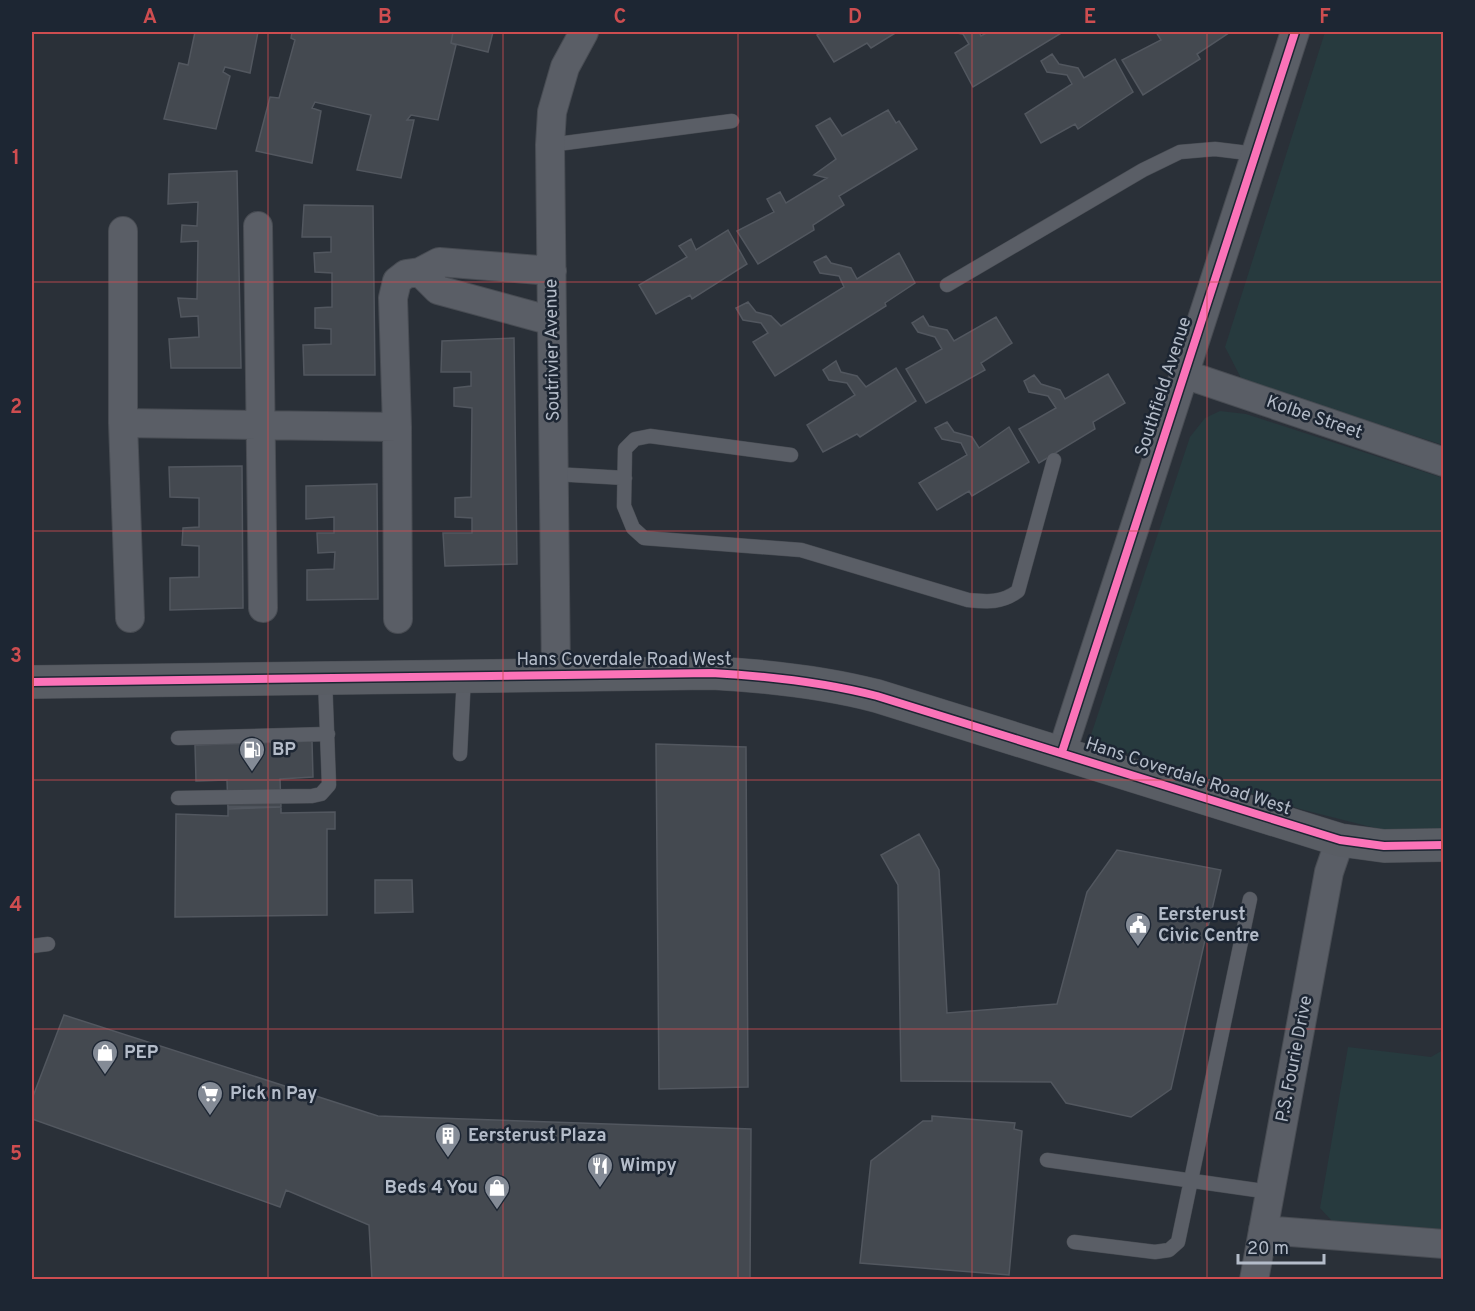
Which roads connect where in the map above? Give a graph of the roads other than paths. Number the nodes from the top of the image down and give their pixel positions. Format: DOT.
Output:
graph roads {
  1 [pos="584,32"];
  2 [pos="1295,32"];
  3 [pos="732,121"];
  4 [pos="550,145"];
  5 [pos="1256,154"];
  6 [pos="258,226"];
  7 [pos="123,231"];
  8 [pos="552,271"];
  9 [pos="420,272"];
  10 [pos="947,285"];
  11 [pos="552,321"];
  12 [pos="1184,374"];
  13 [pos="123,423"];
  14 [pos="260,425"];
  15 [pos="397,427"];
  16 [pos="791,455"];
  17 [pos="1054,460"];
  18 [pos="1443,462"];
  19 [pos="554,474"];
  20 [pos="625,478"];
  21 [pos="263,608"];
  22 [pos="130,618"];
  23 [pos="398,619"];
  24 [pos="556,674"];
  25 [pos="464,676"];
  26 [pos="325,679"];
  27 [pos="32,682"];
  28 [pos="328,734"];
  29 [pos="177,738"];
  30 [pos="1062,752"];
  31 [pos="460,754"];
  32 [pos="178,798"];
  33 [pos="1340,840"];
  34 [pos="1443,845"];
  35 [pos="1250,899"];
  36 [pos="48,945"];
  37 [pos="32,946"];
  38 [pos="1047,1160"];
  39 [pos="1191,1180"];
  40 [pos="1270,1192"];
  41 [pos="1263,1230"];
  42 [pos="1074,1242"];
  43 [pos="1443,1244"];
  44 [pos="1254,1280"];
  1 -- 4 [label="street, Soutrivier Avenue"];
  2 -- 5 [label="street, Southfield Avenue"];
  3 -- 4 [label="lane"];
  4 -- 8 [label="street, Soutrivier Avenue"];
  5 -- 10 [label="lane"];
  5 -- 12 [label="street, Southfield Avenue"];
  6 -- 14 [label="street"];
  7 -- 13 [label="street"];
  8 -- 9 [label="street"];
  8 -- 11 [label="street, Soutrivier Avenue"];
  9 -- 11 [label="street"];
  9 -- 15 [label="street"];
  11 -- 19 [label="street, Soutrivier Avenue"];
  12 -- 18 [label="street, Kolbe Street"];
  12 -- 30 [label="street, Southfield Avenue"];
  13 -- 14 [label="street"];
  13 -- 22 [label="street"];
  14 -- 15 [label="street"];
  14 -- 21 [label="street"];
  15 -- 23 [label="street"];
  16 -- 20 [label="lane"];
  17 -- 20 [label="lane"];
  19 -- 20 [label="lane"];
  19 -- 24 [label="street, Soutrivier Avenue"];
  24 -- 25 [label="street, Hans Coverdale Road West"];
  24 -- 30 [label="street, Hans Coverdale Road West"];
  25 -- 26 [label="street, Hans Coverdale Road West"];
  25 -- 31 [label="lane"];
  26 -- 27 [label="street, Hans Coverdale Road West"];
  26 -- 28 [label="lane"];
  28 -- 29 [label="lane"];
  28 -- 32 [label="lane"];
  30 -- 33 [label="street, Hans Coverdale Road West"];
  33 -- 34 [label="street, Hans Coverdale Road West"];
  33 -- 40 [label="street, P.S. Fourie Drive"];
  35 -- 39 [label="lane"];
  36 -- 37 [label="lane"];
  38 -- 39 [label="lane"];
  39 -- 40 [label="lane"];
  39 -- 42 [label="lane"];
  40 -- 41 [label="street, P.S. Fourie Drive"];
  41 -- 43 [label="street"];
  41 -- 44 [label="street, P.S. Fourie Drive"];
}
